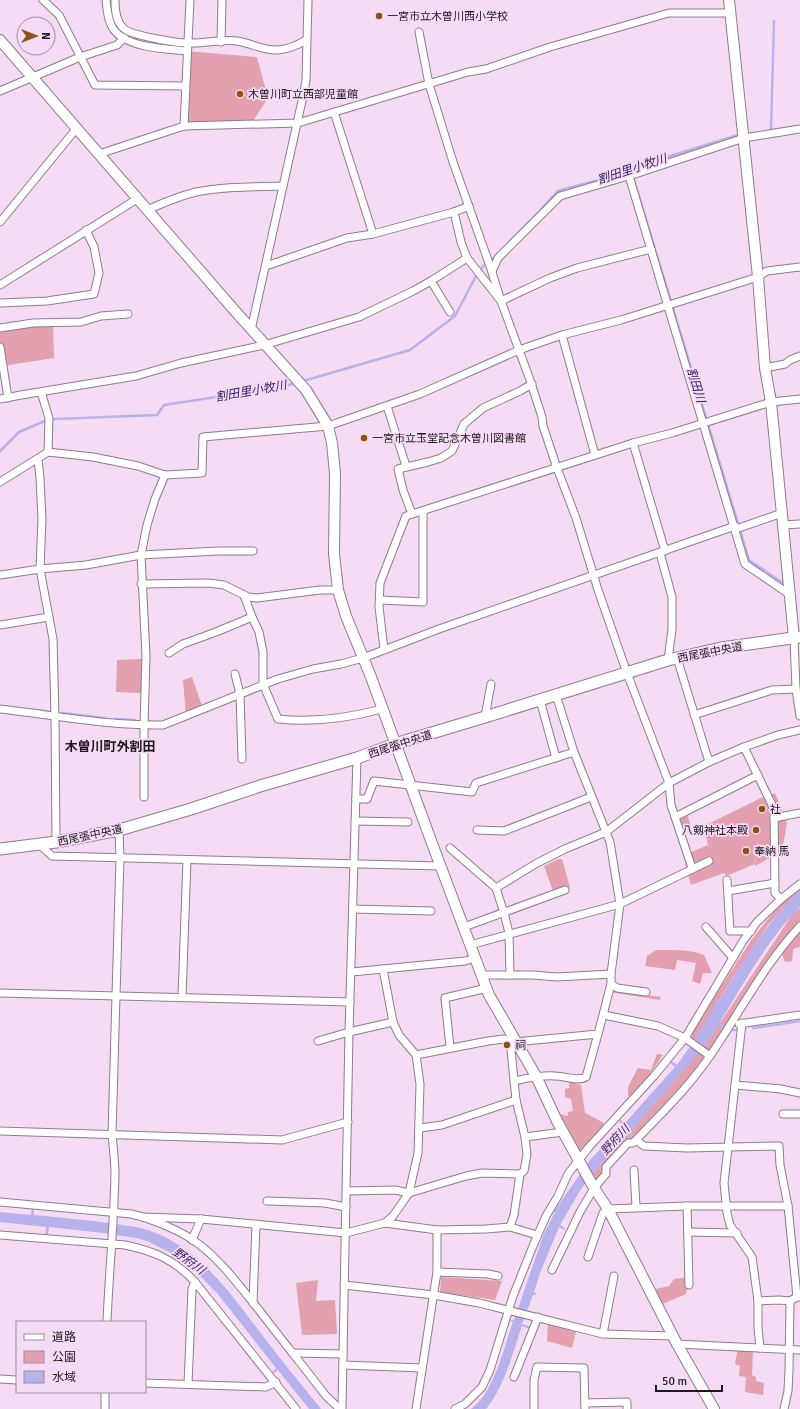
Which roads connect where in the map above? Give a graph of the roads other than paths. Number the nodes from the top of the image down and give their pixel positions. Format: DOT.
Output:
graph roads {
  1 [pos="43,0"];
  2 [pos="106,0"];
  3 [pos="115,0"];
  4 [pos="190,0"];
  5 [pos="222,0"];
  6 [pos="308,0"];
  7 [pos="729,0"];
  8 [pos="730,13"];
  9 [pos="419,32"];
  10 [pos="124,38"];
  11 [pos="0,40"];
  12 [pos="306,40"];
  13 [pos="220,42"];
  14 [pos="187,43"];
  15 [pos="187,51"];
  16 [pos="80,57"];
  17 [pos="33,77"];
  18 [pos="429,84"];
  19 [pos="185,86"];
  20 [pos="0,91"];
  21 [pos="334,112"];
  22 [pos="298,123"];
  23 [pos="184,126"];
  24 [pos="76,129"];
  25 [pos="800,129"];
  26 [pos="744,138"];
  27 [pos="99,154"];
  28 [pos="632,175"];
  29 [pos="283,186"];
  30 [pos="137,198"];
  31 [pos="469,206"];
  32 [pos="147,210"];
  33 [pos="454,212"];
  34 [pos="0,222"];
  35 [pos="86,230"];
  36 [pos="373,234"];
  37 [pos="651,249"];
  38 [pos="468,258"];
  39 [pos="266,266"];
  40 [pos="800,267"];
  41 [pos="492,271"];
  42 [pos="758,277"];
  43 [pos="431,281"];
  44 [pos="0,285"];
  45 [pos="501,301"];
  46 [pos="0,303"];
  47 [pos="670,304"];
  48 [pos="450,312"];
  49 [pos="128,314"];
  50 [pos="0,328"];
  51 [pos="251,330"];
  52 [pos="562,336"];
  53 [pos="264,345"];
  54 [pos="0,347"];
  55 [pos="519,350"];
  56 [pos="800,356"];
  57 [pos="765,368"];
  58 [pos="532,384"];
  59 [pos="41,392"];
  60 [pos="4,398"];
  61 [pos="800,399"];
  62 [pos="771,402"];
  63 [pos="387,406"];
  64 [pos="706,423"];
  65 [pos="328,426"];
  66 [pos="633,443"];
  67 [pos="48,452"];
  68 [pos="595,455"];
  69 [pos="38,458"];
  70 [pos="406,466"];
  71 [pos="557,468"];
  72 [pos="165,475"];
  73 [pos="0,482"];
  74 [pos="423,511"];
  75 [pos="412,514"];
  76 [pos="782,514"];
  77 [pos="800,524"];
  78 [pos="783,525"];
  79 [pos="738,528"];
  80 [pos="253,551"];
  81 [pos="662,552"];
  82 [pos="141,555"];
  83 [pos="40,569"];
  84 [pos="0,575"];
  85 [pos="594,576"];
  86 [pos="141,584"];
  87 [pos="338,590"];
  88 [pos="790,594"];
  89 [pos="244,595"];
  90 [pos="380,600"];
  91 [pos="49,617"];
  92 [pos="252,617"];
  93 [pos="0,625"];
  94 [pos="797,638"];
  95 [pos="384,649"];
  96 [pos="169,653"];
  97 [pos="363,658"];
  98 [pos="673,659"];
  99 [pos="627,673"];
  100 [pos="235,674"];
  101 [pos="263,684"];
  102 [pos="491,684"];
  103 [pos="796,689"];
  104 [pos="240,694"];
  105 [pos="556,695"];
  106 [pos="540,700"];
  107 [pos="0,709"];
  108 [pos="382,709"];
  109 [pos="694,715"];
  110 [pos="800,716"];
  111 [pos="55,717"];
  112 [pos="485,718"];
  113 [pos="144,725"];
  114 [pos="800,730"];
  115 [pos="395,744"];
  116 [pos="744,747"];
  117 [pos="574,752"];
  118 [pos="357,758"];
  119 [pos="556,758"];
  120 [pos="242,759"];
  121 [pos="709,762"];
  122 [pos="758,775"];
  123 [pos="668,783"];
  124 [pos="410,784"];
  125 [pos="144,796"];
  126 [pos="591,797"];
  127 [pos="356,798"];
  128 [pos="800,813"];
  129 [pos="675,817"];
  130 [pos="774,818"];
  131 [pos="355,821"];
  132 [pos="408,822"];
  133 [pos="119,830"];
  134 [pos="477,830"];
  135 [pos="606,832"];
  136 [pos="56,842"];
  137 [pos="40,845"];
  138 [pos="450,848"];
  139 [pos="0,849"];
  140 [pos="120,858"];
  141 [pos="187,860"];
  142 [pos="709,861"];
  143 [pos="354,864"];
  144 [pos="440,866"];
  145 [pos="692,868"];
  146 [pos="727,880"];
  147 [pos="775,883"];
  148 [pos="800,884"];
  149 [pos="496,888"];
  150 [pos="565,890"];
  151 [pos="728,891"];
  152 [pos="781,899"];
  153 [pos="620,904"];
  154 [pos="353,909"];
  155 [pos="431,912"];
  156 [pos="504,912"];
  157 [pos="800,926"];
  158 [pos="706,927"];
  159 [pos="464,928"];
  160 [pos="751,931"];
  161 [pos="509,933"];
  162 [pos="470,944"];
  163 [pos="476,958"];
  164 [pos="733,958"];
  165 [pos="383,969"];
  166 [pos="352,972"];
  167 [pos="611,974"];
  168 [pos="482,975"];
  169 [pos="510,975"];
  170 [pos="611,984"];
  171 [pos="487,988"];
  172 [pos="0,992"];
  173 [pos="646,992"];
  174 [pos="117,995"];
  175 [pos="182,997"];
  176 [pos="350,1002"];
  177 [pos="604,1015"];
  178 [pos="800,1015"];
  179 [pos="393,1022"];
  180 [pos="731,1024"];
  181 [pos="742,1024"];
  182 [pos="349,1032"];
  183 [pos="598,1034"];
  184 [pos="686,1039"];
  185 [pos="318,1041"];
  186 [pos="515,1042"];
  187 [pos="450,1047"];
  188 [pos="416,1055"];
  189 [pos="709,1056"];
  190 [pos="536,1076"];
  191 [pos="514,1081"];
  192 [pos="735,1085"];
  193 [pos="800,1093"];
  194 [pos="516,1100"];
  195 [pos="783,1114"];
  196 [pos="800,1114"];
  197 [pos="348,1122"];
  198 [pos="420,1128"];
  199 [pos="0,1131"];
  200 [pos="563,1132"];
  201 [pos="112,1134"];
  202 [pos="526,1136"];
  203 [pos="636,1140"];
  204 [pos="729,1146"];
  205 [pos="579,1160"];
  206 [pos="634,1170"];
  207 [pos="520,1174"];
  208 [pos="594,1188"];
  209 [pos="347,1191"];
  210 [pos="409,1193"];
  211 [pos="267,1201"];
  212 [pos="0,1202"];
  213 [pos="687,1206"];
  214 [pos="726,1206"];
  215 [pos="788,1206"];
  216 [pos="346,1207"];
  217 [pos="636,1207"];
  218 [pos="608,1209"];
  219 [pos="113,1213"];
  220 [pos="142,1217"];
  221 [pos="201,1219"];
  222 [pos="385,1223"];
  223 [pos="256,1224"];
  224 [pos="510,1227"];
  225 [pos="437,1230"];
  226 [pos="688,1232"];
  227 [pos="346,1233"];
  228 [pos="737,1233"];
  229 [pos="0,1235"];
  230 [pos="537,1235"];
  231 [pos="192,1240"];
  232 [pos="112,1244"];
  233 [pos="588,1257"];
  234 [pos="552,1270"];
  235 [pos="437,1272"];
  236 [pos="498,1276"];
  237 [pos="614,1276"];
  238 [pos="195,1282"];
  239 [pos="689,1284"];
  240 [pos="344,1285"];
  241 [pos="434,1295"];
  242 [pos="798,1297"];
  243 [pos="758,1302"];
  244 [pos="790,1302"];
  245 [pos="253,1303"];
  246 [pos="509,1310"];
  247 [pos="538,1317"];
  248 [pos="107,1321"];
  249 [pos="603,1334"];
  250 [pos="675,1340"];
  251 [pos="760,1348"];
  252 [pos="790,1350"];
  253 [pos="800,1350"];
  254 [pos="293,1353"];
  255 [pos="343,1354"];
  256 [pos="343,1365"];
  257 [pos="422,1368"];
  258 [pos="514,1377"];
  259 [pos="0,1379"];
  260 [pos="16,1380"];
  261 [pos="276,1382"];
  262 [pos="146,1383"];
  263 [pos="188,1384"];
  264 [pos="105,1393"];
  265 [pos="585,1406"];
  266 [pos="105,1409"];
  267 [pos="296,1409"];
  268 [pos="341,1409"];
  269 [pos="416,1409"];
  270 [pos="455,1409"];
  271 [pos="534,1409"];
  272 [pos="627,1409"];
  273 [pos="714,1409"];
  274 [pos="784,1409"];
  1 -- 16 [label="street"];
  2 -- 10 [label="street"];
  3 -- 14 [label="street"];
  4 -- 14 [label="street"];
  5 -- 13 [label="street"];
  6 -- 12 [label="street"];
  7 -- 8 [label="street"];
  8 -- 18 [label="street"];
  8 -- 26 [label="street"];
  9 -- 18 [label="street"];
  10 -- 15 [label="street"];
  10 -- 16 [label="street"];
  11 -- 17 [label="street"];
  12 -- 13 [label="street"];
  12 -- 22 [label="street"];
  13 -- 14 [label="street"];
  14 -- 15 [label="street"];
  15 -- 19 [label="street"];
  16 -- 17 [label="street"];
  16 -- 19 [label="street"];
  17 -- 20 [label="street"];
  17 -- 24 [label="street"];
  18 -- 21 [label="street"];
  18 -- 31 [label="street"];
  19 -- 23 [label="street"];
  21 -- 22 [label="street"];
  21 -- 36 [label="street"];
  22 -- 23 [label="street"];
  22 -- 29 [label="street"];
  23 -- 27 [label="street"];
  24 -- 27 [label="street"];
  24 -- 34 [label="street"];
  25 -- 26 [label="street"];
  26 -- 28 [label="street"];
  26 -- 42 [label="street"];
  27 -- 30 [label="street"];
  28 -- 37 [label="street"];
  28 -- 41 [label="street"];
  29 -- 32 [label="street"];
  29 -- 39 [label="street"];
  30 -- 32 [label="street"];
  30 -- 35 [label="street"];
  31 -- 33 [label="street"];
  31 -- 41 [label="street"];
  32 -- 51 [label="street"];
  33 -- 36 [label="street"];
  33 -- 38 [label="street"];
  35 -- 44 [label="street"];
  35 -- 46 [label="street"];
  36 -- 39 [label="street"];
  37 -- 45 [label="street"];
  37 -- 47 [label="street"];
  38 -- 43 [label="street"];
  38 -- 45 [label="street"];
  39 -- 51 [label="street"];
  40 -- 42 [label="street"];
  41 -- 45 [label="street"];
  42 -- 47 [label="street"];
  42 -- 57 [label="street"];
  43 -- 48 [label="street"];
  43 -- 53 [label="street"];
  45 -- 55 [label="street"];
  47 -- 52 [label="street"];
  47 -- 64 [label="street"];
  49 -- 50 [label="street"];
  51 -- 53 [label="street"];
  52 -- 55 [label="street"];
  52 -- 68 [label="street"];
  53 -- 59 [label="street"];
  53 -- 65 [label="street"];
  54 -- 60 [label="street"];
  55 -- 58 [label="street"];
  55 -- 63 [label="street"];
  56 -- 57 [label="street"];
  57 -- 62 [label="street"];
  58 -- 70 [label="street"];
  58 -- 71 [label="street"];
  59 -- 60 [label="street"];
  59 -- 67 [label="street"];
  61 -- 62 [label="street"];
  62 -- 64 [label="street"];
  62 -- 76 [label="street"];
  63 -- 65 [label="street"];
  63 -- 70 [label="street"];
  64 -- 66 [label="street"];
  64 -- 79 [label="street"];
  65 -- 72 [label="street"];
  65 -- 87 [label="street"];
  66 -- 68 [label="street"];
  66 -- 81 [label="street"];
  67 -- 69 [label="street"];
  67 -- 72 [label="street"];
  68 -- 71 [label="street"];
  69 -- 73 [label="street"];
  69 -- 83 [label="street"];
  70 -- 75 [label="street"];
  71 -- 74 [label="street"];
  71 -- 85 [label="street"];
  72 -- 82 [label="street"];
  74 -- 75 [label="street"];
  74 -- 90 [label="street"];
  75 -- 90 [label="street"];
  76 -- 78 [label="street"];
  76 -- 79 [label="street"];
  77 -- 78 [label="street"];
  78 -- 88 [label="street"];
  79 -- 81 [label="street"];
  79 -- 88 [label="street"];
  80 -- 82 [label="street"];
  81 -- 85 [label="street"];
  81 -- 98 [label="street"];
  82 -- 83 [label="street"];
  82 -- 86 [label="street"];
  83 -- 84 [label="street"];
  83 -- 91 [label="street"];
  85 -- 95 [label="street"];
  85 -- 99 [label="street"];
  86 -- 89 [label="street"];
  86 -- 113 [label="street"];
  87 -- 89 [label="street"];
  87 -- 97 [label="street"];
  88 -- 94 [label="street"];
  89 -- 92 [label="street"];
  90 -- 95 [label="street"];
  91 -- 93 [label="street"];
  91 -- 111 [label="street"];
  92 -- 96 [label="street"];
  92 -- 101 [label="street"];
  94 -- 98 [label="main road, 西尾張中央道"];
  94 -- 103 [label="street"];
  95 -- 97 [label="street"];
  97 -- 101 [label="street"];
  97 -- 108 [label="street"];
  98 -- 99 [label="main road, 西尾張中央道"];
  98 -- 109 [label="street"];
  99 -- 105 [label="main road, 西尾張中央道"];
  99 -- 123 [label="street"];
  100 -- 104 [label="street"];
  101 -- 104 [label="street"];
  101 -- 108 [label="street"];
  102 -- 112 [label="street"];
  103 -- 109 [label="street"];
  103 -- 110 [label="street"];
  104 -- 113 [label="street"];
  104 -- 120 [label="street"];
  105 -- 106 [label="main road, 西尾張中央道"];
  105 -- 117 [label="street"];
  106 -- 112 [label="main road, 西尾張中央道"];
  106 -- 119 [label="street"];
  107 -- 111 [label="street"];
  108 -- 115 [label="street"];
  109 -- 121 [label="street"];
  111 -- 113 [label="street"];
  111 -- 136 [label="street"];
  112 -- 115 [label="main road, 西尾張中央道"];
  113 -- 125 [label="street"];
  114 -- 116 [label="street"];
  115 -- 118 [label="main road, 西尾張中央道"];
  115 -- 124 [label="street"];
  116 -- 121 [label="street"];
  116 -- 122 [label="street"];
  117 -- 119 [label="street"];
  117 -- 126 [label="street"];
  118 -- 127 [label="street"];
  118 -- 133 [label="main road, 西尾張中央道"];
  119 -- 124 [label="street"];
  121 -- 123 [label="street"];
  122 -- 129 [label="street"];
  122 -- 130 [label="street"];
  123 -- 129 [label="street"];
  123 -- 135 [label="street"];
  124 -- 127 [label="street"];
  124 -- 144 [label="street"];
  126 -- 134 [label="street"];
  126 -- 135 [label="street"];
  127 -- 131 [label="street"];
  128 -- 130 [label="street"];
  129 -- 145 [label="street"];
  130 -- 147 [label="street"];
  131 -- 132 [label="street"];
  131 -- 143 [label="street"];
  133 -- 136 [label="main road, 西尾張中央道"];
  133 -- 140 [label="street"];
  135 -- 149 [label="street"];
  135 -- 153 [label="street"];
  136 -- 137 [label="main road, 西尾張中央道"];
  137 -- 139 [label="main road, 西尾張中央道"];
  137 -- 140 [label="street"];
  138 -- 149 [label="street"];
  140 -- 141 [label="street"];
  140 -- 174 [label="street"];
  141 -- 143 [label="street"];
  141 -- 175 [label="street"];
  142 -- 145 [label="street"];
  143 -- 144 [label="street"];
  143 -- 154 [label="street"];
  144 -- 159 [label="street"];
  145 -- 153 [label="street"];
  146 -- 151 [label="street"];
  147 -- 151 [label="street"];
  147 -- 152 [label="street"];
  148 -- 152 [label="street"];
  149 -- 156 [label="street"];
  150 -- 156 [label="street"];
  151 -- 160 [label="street"];
  152 -- 160 [label="street"];
  153 -- 161 [label="street"];
  153 -- 167 [label="street"];
  154 -- 155 [label="street"];
  154 -- 166 [label="street"];
  156 -- 159 [label="street"];
  156 -- 161 [label="street"];
  157 -- 180 [label="street"];
  158 -- 164 [label="street"];
  159 -- 162 [label="street"];
  160 -- 164 [label="street"];
  161 -- 162 [label="street"];
  161 -- 169 [label="street"];
  162 -- 163 [label="street"];
  163 -- 165 [label="street"];
  163 -- 168 [label="street"];
  164 -- 184 [label="street"];
  165 -- 166 [label="street"];
  165 -- 179 [label="street"];
  166 -- 176 [label="street"];
  167 -- 169 [label="street"];
  167 -- 170 [label="street"];
  168 -- 169 [label="street"];
  168 -- 171 [label="street"];
  170 -- 173 [label="street"];
  170 -- 177 [label="street"];
  171 -- 186 [label="street"];
  171 -- 187 [label="street"];
  172 -- 174 [label="street"];
  174 -- 175 [label="street"];
  174 -- 201 [label="street"];
  175 -- 176 [label="street"];
  176 -- 182 [label="street"];
  177 -- 183 [label="street"];
  177 -- 184 [label="street"];
  178 -- 181 [label="street"];
  179 -- 182 [label="street"];
  179 -- 188 [label="street"];
  180 -- 181 [label="street"];
  180 -- 189 [label="street"];
  181 -- 192 [label="street"];
  182 -- 185 [label="street"];
  182 -- 197 [label="street"];
  183 -- 186 [label="street"];
  183 -- 190 [label="street"];
  184 -- 189 [label="street"];
  184 -- 205 [label="street"];
  186 -- 187 [label="street"];
  186 -- 190 [label="street"];
  186 -- 191 [label="street"];
  187 -- 188 [label="street"];
  188 -- 198 [label="street"];
  189 -- 203 [label="street"];
  190 -- 191 [label="street"];
  190 -- 200 [label="street"];
  191 -- 194 [label="street"];
  192 -- 193 [label="street"];
  192 -- 204 [label="street"];
  194 -- 198 [label="street"];
  194 -- 202 [label="street"];
  195 -- 196 [label="street"];
  197 -- 201 [label="street"];
  197 -- 209 [label="street"];
  198 -- 210 [label="street"];
  199 -- 201 [label="street"];
  200 -- 202 [label="street"];
  200 -- 205 [label="street"];
  201 -- 219 [label="street"];
  202 -- 207 [label="street"];
  203 -- 204 [label="street"];
  203 -- 208 [label="street"];
  204 -- 214 [label="street"];
  204 -- 215 [label="street"];
  205 -- 208 [label="street"];
  205 -- 230 [label="street"];
  206 -- 217 [label="street"];
  207 -- 210 [label="street"];
  207 -- 224 [label="street"];
  208 -- 218 [label="street"];
  208 -- 234 [label="street"];
  209 -- 210 [label="street"];
  209 -- 216 [label="street"];
  210 -- 222 [label="street"];
  211 -- 216 [label="street"];
  212 -- 219 [label="street"];
  213 -- 214 [label="street"];
  213 -- 217 [label="street"];
  213 -- 226 [label="street"];
  214 -- 215 [label="street"];
  214 -- 228 [label="street"];
  215 -- 242 [label="street"];
  216 -- 227 [label="street"];
  217 -- 218 [label="street"];
  218 -- 233 [label="street"];
  218 -- 250 [label="street"];
  219 -- 220 [label="street"];
  219 -- 232 [label="street"];
  220 -- 221 [label="street"];
  220 -- 231 [label="street"];
  221 -- 223 [label="street"];
  221 -- 231 [label="street"];
  222 -- 225 [label="street"];
  222 -- 227 [label="street"];
  223 -- 227 [label="street"];
  223 -- 245 [label="street"];
  224 -- 225 [label="street"];
  224 -- 230 [label="street"];
  225 -- 235 [label="street"];
  226 -- 228 [label="street"];
  226 -- 239 [label="street"];
  227 -- 240 [label="street"];
  228 -- 243 [label="street"];
  229 -- 232 [label="street"];
  230 -- 246 [label="street"];
  231 -- 245 [label="street"];
  232 -- 238 [label="street"];
  232 -- 248 [label="street"];
  235 -- 236 [label="street"];
  235 -- 241 [label="street"];
  237 -- 249 [label="street"];
  238 -- 261 [label="street"];
  238 -- 263 [label="street"];
  240 -- 241 [label="street"];
  240 -- 255 [label="street"];
  241 -- 246 [label="street"];
  241 -- 257 [label="street"];
  242 -- 244 [label="street"];
  243 -- 244 [label="street"];
  243 -- 251 [label="street"];
  244 -- 252 [label="street"];
  245 -- 254 [label="street"];
  246 -- 247 [label="street"];
  246 -- 270 [label="street"];
  247 -- 249 [label="street"];
  247 -- 258 [label="street"];
  249 -- 250 [label="street"];
  250 -- 251 [label="street"];
  250 -- 273 [label="street"];
  251 -- 252 [label="street"];
  252 -- 253 [label="street"];
  252 -- 274 [label="street"];
  254 -- 255 [label="street"];
  254 -- 268 [label="street"];
  255 -- 256 [label="street"];
  256 -- 257 [label="street"];
  256 -- 268 [label="street"];
  257 -- 269 [label="street"];
  259 -- 260 [label="street"];
  261 -- 263 [label="street"];
  261 -- 267 [label="street"];
  262 -- 263 [label="street"];
  264 -- 266 [label="street"];
  265 -- 271 [label="street"];
  265 -- 272 [label="street"];
}
